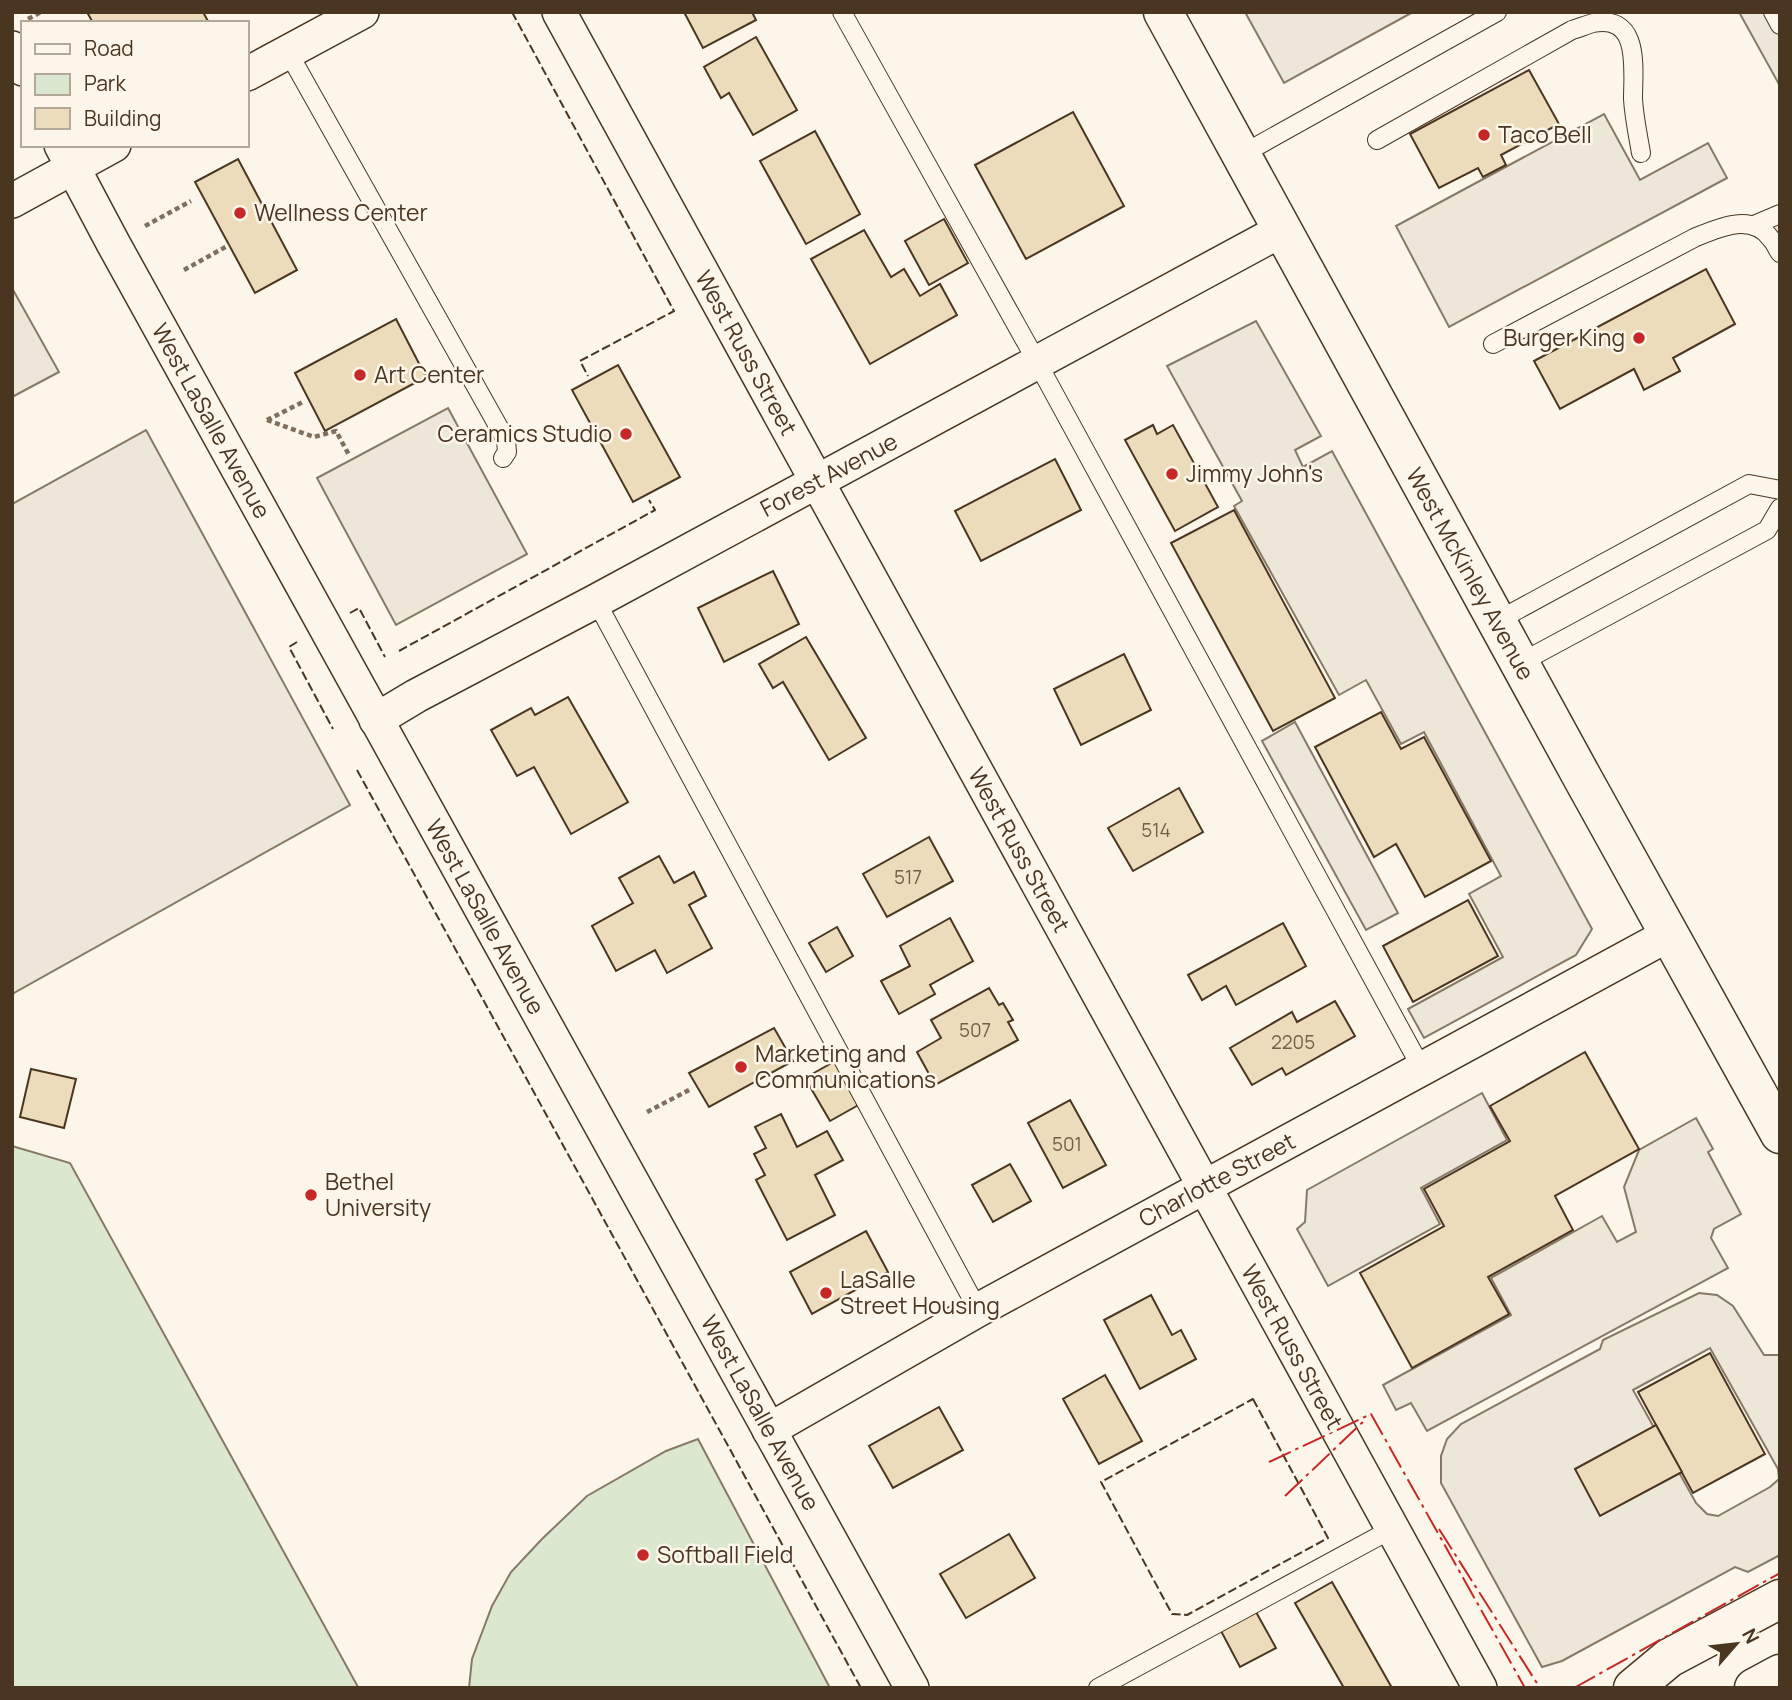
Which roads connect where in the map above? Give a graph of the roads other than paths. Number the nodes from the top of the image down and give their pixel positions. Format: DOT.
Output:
graph roads {
  1 [pos="362,12"];
  2 [pos="559,12"];
  3 [pos="842,12"];
  4 [pos="1163,12"];
  5 [pos="1497,12"];
  6 [pos="1773,12"];
  7 [pos="1780,25"];
  8 [pos="12,48"];
  9 [pos="288,52"];
  10 [pos="21,65"];
  11 [pos="248,73"];
  12 [pos="1377,140"];
  13 [pos="106,147"];
  14 [pos="1641,153"];
  15 [pos="1241,155"];
  16 [pos="67,157"];
  17 [pos="12,201"];
  18 [pos="1780,214"];
  19 [pos="1754,225"];
  20 [pos="1282,230"];
  21 [pos="1780,253"];
  22 [pos="1493,344"];
  23 [pos="1037,362"];
  24 [pos="503,458"];
  25 [pos="817,481"];
  26 [pos="1780,490"];
  27 [pos="1780,508"];
  28 [pos="596,601"];
  29 [pos="1497,621"];
  30 [pos="1520,663"];
  31 [pos="376,720"];
  32 [pos="1668,935"];
  33 [pos="1422,1069"];
  34 [pos="1780,1134"];
  35 [pos="1205,1187"];
  36 [pos="978,1310"];
  37 [pos="769,1430"];
  38 [pos="1392,1529"];
  39 [pos="1780,1599"];
  40 [pos="1780,1674"];
  41 [pos="912,1688"];
  42 [pos="1098,1688"];
  43 [pos="1480,1688"];
  44 [pos="1633,1688"];
  45 [pos="1754,1688"];
  1 -- 9 [label="street"];
  2 -- 25 [label="street, West Russ Street"];
  3 -- 23 [label="lane"];
  4 -- 15 [label="main road, West McKinley Avenue"];
  5 -- 15 [label="lane"];
  6 -- 7 [label="lane"];
  8 -- 10 [label="street"];
  9 -- 11 [label="street"];
  9 -- 24 [label="lane"];
  12 -- 14 [label="lane"];
  13 -- 16 [label="street"];
  15 -- 20 [label="main road, West McKinley Avenue"];
  16 -- 17 [label="street"];
  16 -- 31 [label="street, West LaSalle Avenue"];
  18 -- 19 [label="lane"];
  19 -- 21 [label="lane"];
  19 -- 22 [label="lane"];
  20 -- 23 [label="street, Forest Avenue"];
  20 -- 29 [label="main road, West McKinley Avenue"];
  23 -- 25 [label="street, Forest Avenue"];
  23 -- 33 [label="lane"];
  25 -- 28 [label="street, Forest Avenue"];
  25 -- 35 [label="street, West Russ Street"];
  26 -- 29 [label="lane"];
  27 -- 30 [label="lane"];
  28 -- 31 [label="street, Forest Avenue"];
  28 -- 36 [label="lane"];
  29 -- 30 [label="main road, West McKinley Avenue"];
  30 -- 32 [label="main road, West McKinley Avenue"];
  31 -- 37 [label="street, West LaSalle Avenue"];
  32 -- 33 [label="street, Charlotte Street"];
  32 -- 34 [label="main road, West McKinley Avenue"];
  33 -- 35 [label="street, Charlotte Street"];
  35 -- 36 [label="street, Charlotte Street"];
  35 -- 38 [label="street, West Russ Street"];
  36 -- 37 [label="street, Charlotte Street"];
  37 -- 41 [label="street, West LaSalle Avenue"];
  38 -- 42 [label="lane"];
  38 -- 43 [label="street, West Russ Street"];
  39 -- 44 [label="main road"];
  40 -- 45 [label="main road"];
}
